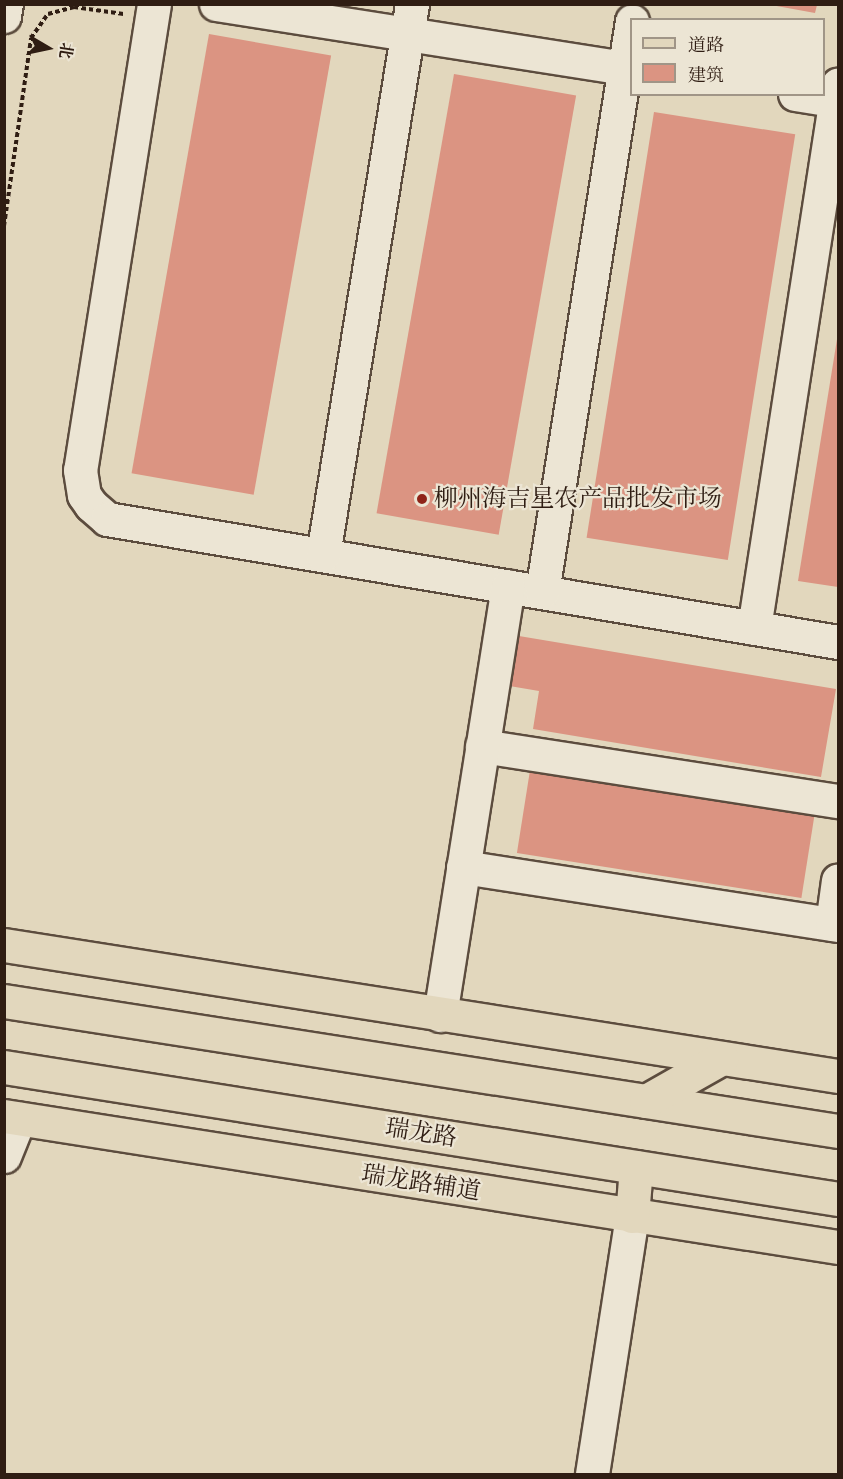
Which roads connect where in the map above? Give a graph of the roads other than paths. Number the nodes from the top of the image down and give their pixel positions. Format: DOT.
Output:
graph roads {
  1 [pos="6,4"];
  2 [pos="216,4"];
  3 [pos="153,11"];
  4 [pos="4,16"];
  5 [pos="410,19"];
  6 [pos="630,44"];
  7 [pos="628,68"];
  8 [pos="838,95"];
  9 [pos="323,555"];
  10 [pos="508,586"];
  11 [pos="543,592"];
  12 [pos="754,627"];
  13 [pos="838,642"];
  14 [pos="482,746"];
  15 [pos="838,801"];
  16 [pos="463,867"];
  17 [pos="838,880"];
  18 [pos="835,925"];
  19 [pos="4,945"];
  20 [pos="4,1000"];
  21 [pos="440,1015"];
  22 [pos="722,1058"];
  23 [pos="4,1067"];
  24 [pos="838,1076"];
  25 [pos="646,1101"];
  26 [pos="12,1117"];
  27 [pos="838,1131"];
  28 [pos="4,1156"];
  29 [pos="636,1167"];
  30 [pos="834,1199"];
  31 [pos="632,1216"];
  32 [pos="838,1247"];
  33 [pos="592,1474"];
  1 -- 4 [label="street"];
  2 -- 5 [label="street"];
  3 -- 9 [label="street"];
  5 -- 7 [label="street"];
  5 -- 9 [label="street"];
  6 -- 7 [label="street"];
  7 -- 11 [label="street"];
  8 -- 12 [label="street"];
  9 -- 10 [label="street"];
  10 -- 11 [label="street"];
  10 -- 14 [label="street"];
  11 -- 12 [label="street"];
  12 -- 13 [label="street"];
  14 -- 15 [label="street"];
  14 -- 16 [label="street"];
  16 -- 18 [label="street"];
  16 -- 21 [label="street"];
  17 -- 18 [label="street"];
  19 -- 21 [label="main road"];
  20 -- 25 [label="main road"];
  21 -- 22 [label="main road"];
  22 -- 24 [label="main road"];
  22 -- 25 [label="main road"];
  23 -- 29 [label="main road, 瑞龙路"];
  25 -- 27 [label="main road"];
  26 -- 28 [label="street"];
  26 -- 31 [label="main road, 瑞龙路辅道"];
  29 -- 30 [label="main road, 瑞龙路"];
  29 -- 31 [label="main road"];
  31 -- 32 [label="main road, 瑞龙路辅道"];
  31 -- 33 [label="street"];
}
